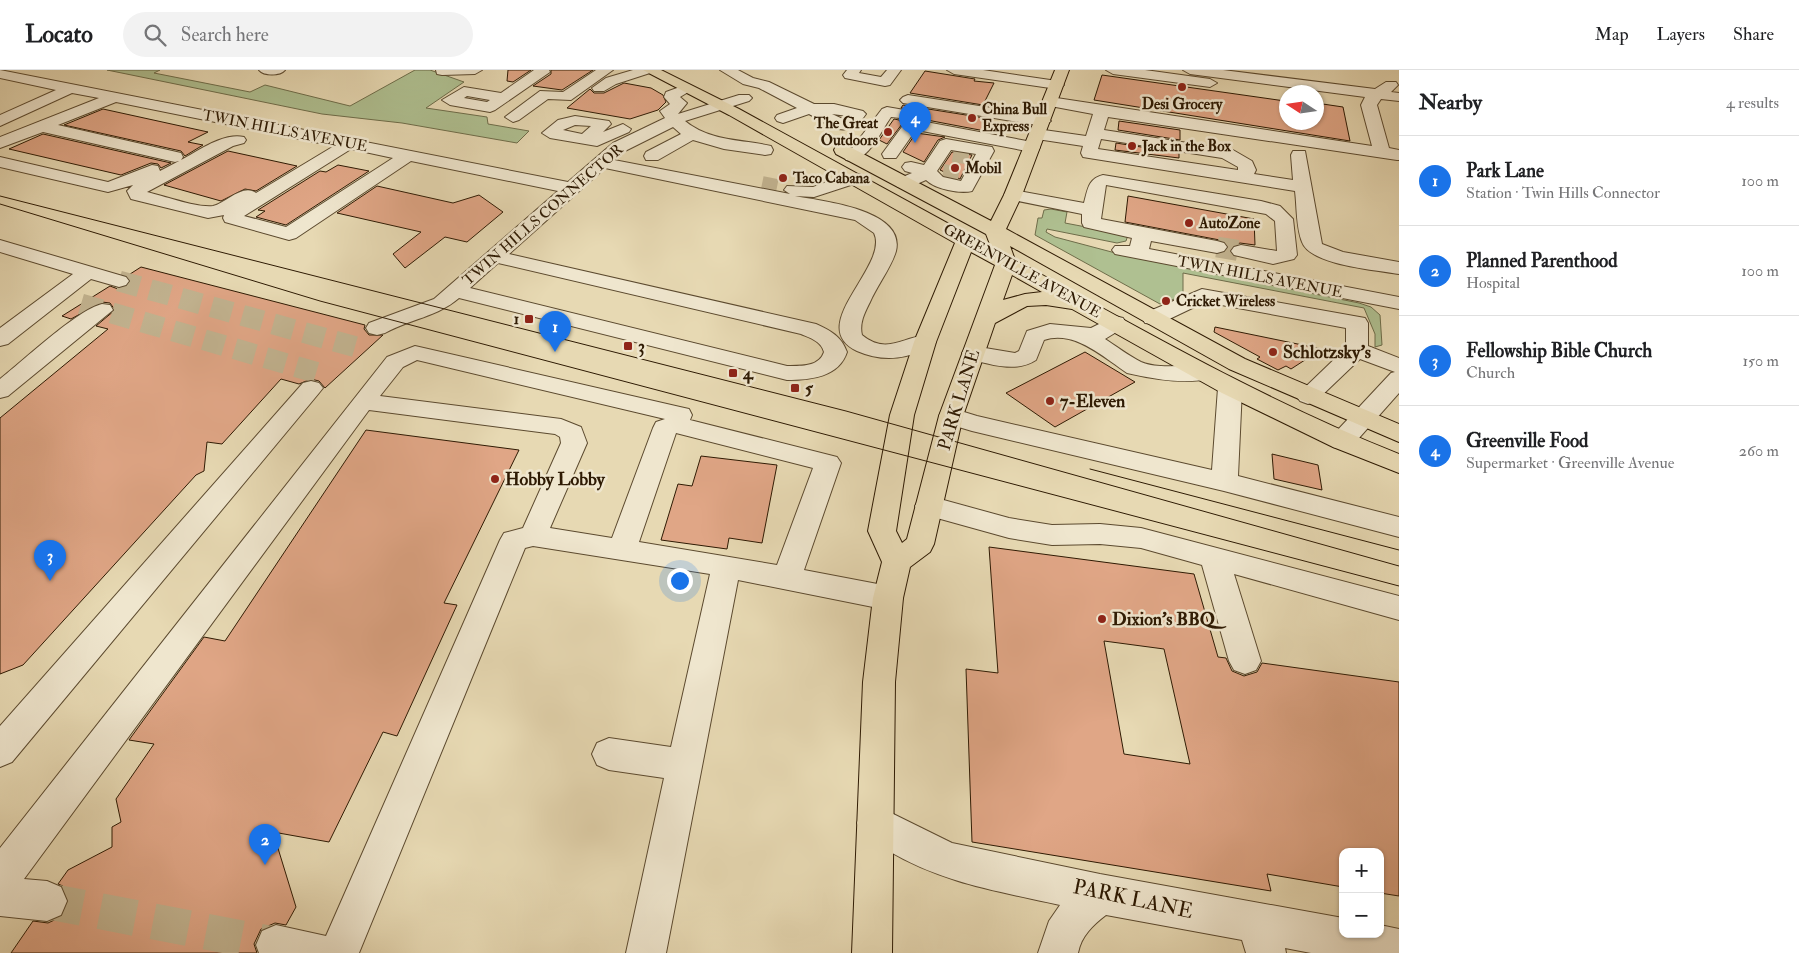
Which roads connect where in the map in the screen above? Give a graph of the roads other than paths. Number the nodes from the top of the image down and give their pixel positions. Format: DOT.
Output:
graph roads {
  1 [pos="266,70"];
  2 [pos="278,70"];
  3 [pos="475,70"];
  4 [pos="541,70"];
  5 [pos="606,70"];
  6 [pos="645,70"];
  7 [pos="650,70"];
  8 [pos="727,70"];
  9 [pos="772,70"];
  10 [pos="854,70"];
  11 [pos="894,70"];
  12 [pos="954,70"];
  13 [pos="1113,70"];
  14 [pos="1190,70"];
  15 [pos="442,71"];
  16 [pos="0,74"];
  17 [pos="1164,74"];
  18 [pos="1260,75"];
  19 [pos="1308,77"];
  20 [pos="1059,78"];
  21 [pos="28,79"];
  22 [pos="1013,79"];
  23 [pos="748,80"];
  24 [pos="1399,81"];
  25 [pos="71,88"];
  26 [pos="599,88"];
  27 [pos="688,88"];
  28 [pos="724,88"];
  29 [pos="0,89"];
  30 [pos="1378,94"];
  31 [pos="1006,95"];
  32 [pos="1399,97"];
  33 [pos="115,98"];
  34 [pos="504,98"];
  35 [pos="908,100"];
  36 [pos="1050,102"];
  37 [pos="756,104"];
  38 [pos="720,105"];
  39 [pos="1102,111"];
  40 [pos="671,115"];
  41 [pos="513,118"];
  42 [pos="782,118"];
  43 [pos="231,120"];
  44 [pos="0,121"];
  45 [pos="39,126"];
  46 [pos="922,126"];
  47 [pos="262,127"];
  48 [pos="804,130"];
  49 [pos="630,133"];
  50 [pos="690,134"];
  51 [pos="1094,138"];
  52 [pos="585,139"];
  53 [pos="238,140"];
  54 [pos="1035,140"];
  55 [pos="786,141"];
  56 [pos="340,142"];
  57 [pos="828,142"];
  58 [pos="0,144"];
  59 [pos="257,144"];
  60 [pos="732,144"];
  61 [pos="619,147"];
  62 [pos="765,150"];
  63 [pos="858,151"];
  64 [pos="1382,152"];
  65 [pos="890,154"];
  66 [pos="1299,155"];
  67 [pos="1399,155"];
  68 [pos="407,156"];
  69 [pos="652,156"];
  70 [pos="175,158"];
  71 [pos="681,161"];
  72 [pos="715,161"];
  73 [pos="0,162"];
  74 [pos="600,162"];
  75 [pos="940,163"];
  76 [pos="974,164"];
  77 [pos="908,166"];
  78 [pos="887,174"];
  79 [pos="854,178"];
  80 [pos="904,183"];
  81 [pos="1303,187"];
  82 [pos="570,188"];
  83 [pos="1012,195"];
  84 [pos="1092,210"];
  85 [pos="995,231"];
  86 [pos="966,240"];
  87 [pos="0,246"];
  88 [pos="1134,246"];
  89 [pos="1218,247"];
  90 [pos="1241,252"];
  91 [pos="1273,258"];
  92 [pos="487,262"];
  93 [pos="1006,262"];
  94 [pos="1399,268"];
  95 [pos="88,272"];
  96 [pos="1273,279"];
  97 [pos="119,281"];
  98 [pos="55,297"];
  99 [pos="448,297"];
  100 [pos="1399,303"];
  101 [pos="1153,318"];
  102 [pos="1108,319"];
  103 [pos="985,320"];
  104 [pos="367,326"];
  105 [pos="1082,334"];
  106 [pos="0,339"];
  107 [pos="925,342"];
  108 [pos="1357,350"];
  109 [pos="973,353"];
  110 [pos="1399,366"];
  111 [pos="1204,373"];
  112 [pos="1399,378"];
  113 [pos="311,388"];
  114 [pos="1230,388"];
  115 [pos="0,391"];
  116 [pos="1308,396"];
  117 [pos="363,402"];
  118 [pos="951,416"];
  119 [pos="1363,420"];
  120 [pos="675,425"];
  121 [pos="1399,434"];
  122 [pos="1342,441"];
  123 [pos="1399,464"];
  124 [pos="1224,482"];
  125 [pos="929,506"];
  126 [pos="1399,526"];
  127 [pos="533,536"];
  128 [pos="622,549"];
  129 [pos="1214,558"];
  130 [pos="897,562"];
  131 [pos="726,566"];
  132 [pos="787,578"];
  133 [pos="888,598"];
  134 [pos="1397,611"];
  135 [pos="1245,661"];
  136 [pos="0,751"];
  137 [pos="609,754"];
  138 [pos="684,765"];
  139 [pos="875,823"];
  140 [pos="0,879"];
  141 [pos="1100,894"];
  142 [pos="0,896"];
  143 [pos="47,901"];
  144 [pos="1262,939"];
  145 [pos="276,946"];
  146 [pos="1399,950"];
  147 [pos="317,953"];
  148 [pos="339,953"];
  149 [pos="646,953"];
  150 [pos="872,953"];
  151 [pos="1058,953"];
  1 -- 2 [label="street"];
  3 -- 15 [label="street"];
  4 -- 34 [label="street"];
  5 -- 41 [label="street"];
  6 -- 26 [label="street"];
  7 -- 27 [label="main road, GREENVILLE AVENUE"];
  8 -- 23 [label="street"];
  9 -- 23 [label="street"];
  10 -- 11 [label="street"];
  12 -- 22 [label="street"];
  13 -- 17 [label="street"];
  14 -- 18 [label="street"];
  16 -- 21 [label="street, TWIN HILLS AVENUE"];
  17 -- 18 [label="street"];
  18 -- 19 [label="street"];
  19 -- 30 [label="street"];
  20 -- 22 [label="street"];
  20 -- 36 [label="main road"];
  21 -- 25 [label="street, TWIN HILLS AVENUE"];
  21 -- 29 [label="street"];
  22 -- 31 [label="street"];
  23 -- 28 [label="street"];
  23 -- 42 [label="street"];
  24 -- 30 [label="street"];
  25 -- 33 [label="street, TWIN HILLS AVENUE"];
  25 -- 44 [label="street"];
  27 -- 38 [label="main road, GREENVILLE AVENUE"];
  27 -- 40 [label="street"];
  28 -- 37 [label="main road"];
  30 -- 32 [label="street"];
  30 -- 64 [label="street"];
  33 -- 43 [label="street, TWIN HILLS AVENUE"];
  33 -- 45 [label="street"];
  35 -- 54 [label="street"];
  36 -- 39 [label="street"];
  36 -- 54 [label="main road"];
  37 -- 38 [label="street, TWIN HILLS CONNECTOR"];
  37 -- 42 [label="main road"];
  38 -- 40 [label="street, TWIN HILLS CONNECTOR"];
  38 -- 55 [label="main road, GREENVILLE AVENUE"];
  39 -- 51 [label="street"];
  39 -- 64 [label="street"];
  40 -- 49 [label="street, TWIN HILLS CONNECTOR"];
  40 -- 50 [label="street"];
  42 -- 48 [label="main road"];
  43 -- 47 [label="street, TWIN HILLS AVENUE"];
  43 -- 70 [label="street"];
  45 -- 58 [label="street"];
  45 -- 70 [label="street"];
  46 -- 54 [label="street"];
  46 -- 63 [label="street"];
  46 -- 65 [label="street"];
  47 -- 53 [label="street"];
  47 -- 56 [label="street, TWIN HILLS AVENUE"];
  49 -- 52 [label="street"];
  49 -- 61 [label="street, TWIN HILLS CONNECTOR"];
  50 -- 60 [label="street"];
  50 -- 69 [label="street"];
  51 -- 54 [label="street"];
  51 -- 81 [label="street"];
  53 -- 56 [label="street"];
  53 -- 59 [label="street"];
  54 -- 76 [label="street"];
  54 -- 83 [label="main road"];
  55 -- 62 [label="street"];
  55 -- 79 [label="main road, GREENVILLE AVENUE"];
  56 -- 68 [label="street, TWIN HILLS AVENUE"];
  56 -- 68 [label="street"];
  57 -- 63 [label="main road, GREENVILLE AVENUE"];
  60 -- 62 [label="street"];
  60 -- 72 [label="street"];
  61 -- 69 [label="street"];
  61 -- 74 [label="street, TWIN HILLS CONNECTOR"];
  62 -- 79 [label="street"];
  63 -- 65 [label="street"];
  63 -- 78 [label="main road, GREENVILLE AVENUE"];
  64 -- 67 [label="street"];
  65 -- 77 [label="street"];
  66 -- 81 [label="street"];
  68 -- 82 [label="street, TWIN HILLS AVENUE"];
  69 -- 71 [label="street"];
  70 -- 73 [label="street"];
  74 -- 82 [label="street, TWIN HILLS CONNECTOR"];
  74 -- 107 [label="street"];
  75 -- 76 [label="street"];
  75 -- 76 [label="street"];
  75 -- 77 [label="street"];
  75 -- 80 [label="street"];
  77 -- 78 [label="street"];
  78 -- 80 [label="main road, GREENVILLE AVENUE"];
  79 -- 86 [label="main road, GREENVILLE AVENUE"];
  80 -- 85 [label="main road, GREENVILLE AVENUE"];
  81 -- 94 [label="street"];
  82 -- 92 [label="street, TWIN HILLS CONNECTOR"];
  83 -- 84 [label="street"];
  83 -- 85 [label="main road"];
  84 -- 88 [label="street"];
  84 -- 91 [label="street"];
  85 -- 86 [label="main road"];
  85 -- 93 [label="main road"];
  85 -- 101 [label="main road, GREENVILLE AVENUE"];
  86 -- 93 [label="main road, GREENVILLE AVENUE"];
  86 -- 107 [label="main road"];
  87 -- 95 [label="street"];
  88 -- 89 [label="street"];
  88 -- 96 [label="street, TWIN HILLS AVENUE"];
  90 -- 91 [label="street"];
  91 -- 96 [label="street"];
  92 -- 99 [label="street, TWIN HILLS CONNECTOR"];
  92 -- 99 [label="street"];
  93 -- 102 [label="main road, GREENVILLE AVENUE"];
  93 -- 103 [label="main road, PARK LANE"];
  95 -- 97 [label="street"];
  95 -- 98 [label="street"];
  96 -- 100 [label="street, TWIN HILLS AVENUE"];
  98 -- 106 [label="street"];
  98 -- 115 [label="street"];
  99 -- 104 [label="street, TWIN HILLS CONNECTOR"];
  101 -- 108 [label="street"];
  101 -- 116 [label="main road, GREENVILLE AVENUE"];
  102 -- 103 [label="main road"];
  102 -- 105 [label="street"];
  102 -- 111 [label="main road, GREENVILLE AVENUE"];
  103 -- 109 [label="main road, PARK LANE"];
  105 -- 109 [label="street"];
  105 -- 111 [label="street"];
  107 -- 130 [label="main road"];
  108 -- 110 [label="street"];
  108 -- 116 [label="street"];
  109 -- 118 [label="main road, PARK LANE"];
  111 -- 114 [label="main road, GREENVILLE AVENUE"];
  112 -- 119 [label="street"];
  113 -- 136 [label="street"];
  114 -- 122 [label="main road, GREENVILLE AVENUE"];
  114 -- 124 [label="street"];
  116 -- 119 [label="main road, GREENVILLE AVENUE"];
  117 -- 120 [label="street"];
  117 -- 127 [label="street"];
  117 -- 140 [label="street"];
  118 -- 124 [label="street"];
  118 -- 125 [label="main road, PARK LANE"];
  119 -- 121 [label="main road, GREENVILLE AVENUE"];
  119 -- 122 [label="street"];
  120 -- 128 [label="street"];
  120 -- 132 [label="street"];
  122 -- 123 [label="main road, GREENVILLE AVENUE"];
  124 -- 126 [label="street"];
  125 -- 129 [label="street"];
  125 -- 130 [label="main road, PARK LANE"];
  127 -- 128 [label="street"];
  127 -- 148 [label="street"];
  128 -- 131 [label="street"];
  129 -- 134 [label="street"];
  129 -- 135 [label="street"];
  130 -- 133 [label="main road"];
  131 -- 132 [label="street"];
  131 -- 138 [label="street"];
  132 -- 133 [label="street"];
  133 -- 139 [label="main road"];
  137 -- 138 [label="street"];
  138 -- 149 [label="street"];
  139 -- 141 [label="street, PARK LANE"];
  139 -- 150 [label="main road"];
  141 -- 144 [label="street, PARK LANE"];
  141 -- 151 [label="street"];
  142 -- 143 [label="street"];
  144 -- 146 [label="street, PARK LANE"];
  145 -- 147 [label="street"];
}
